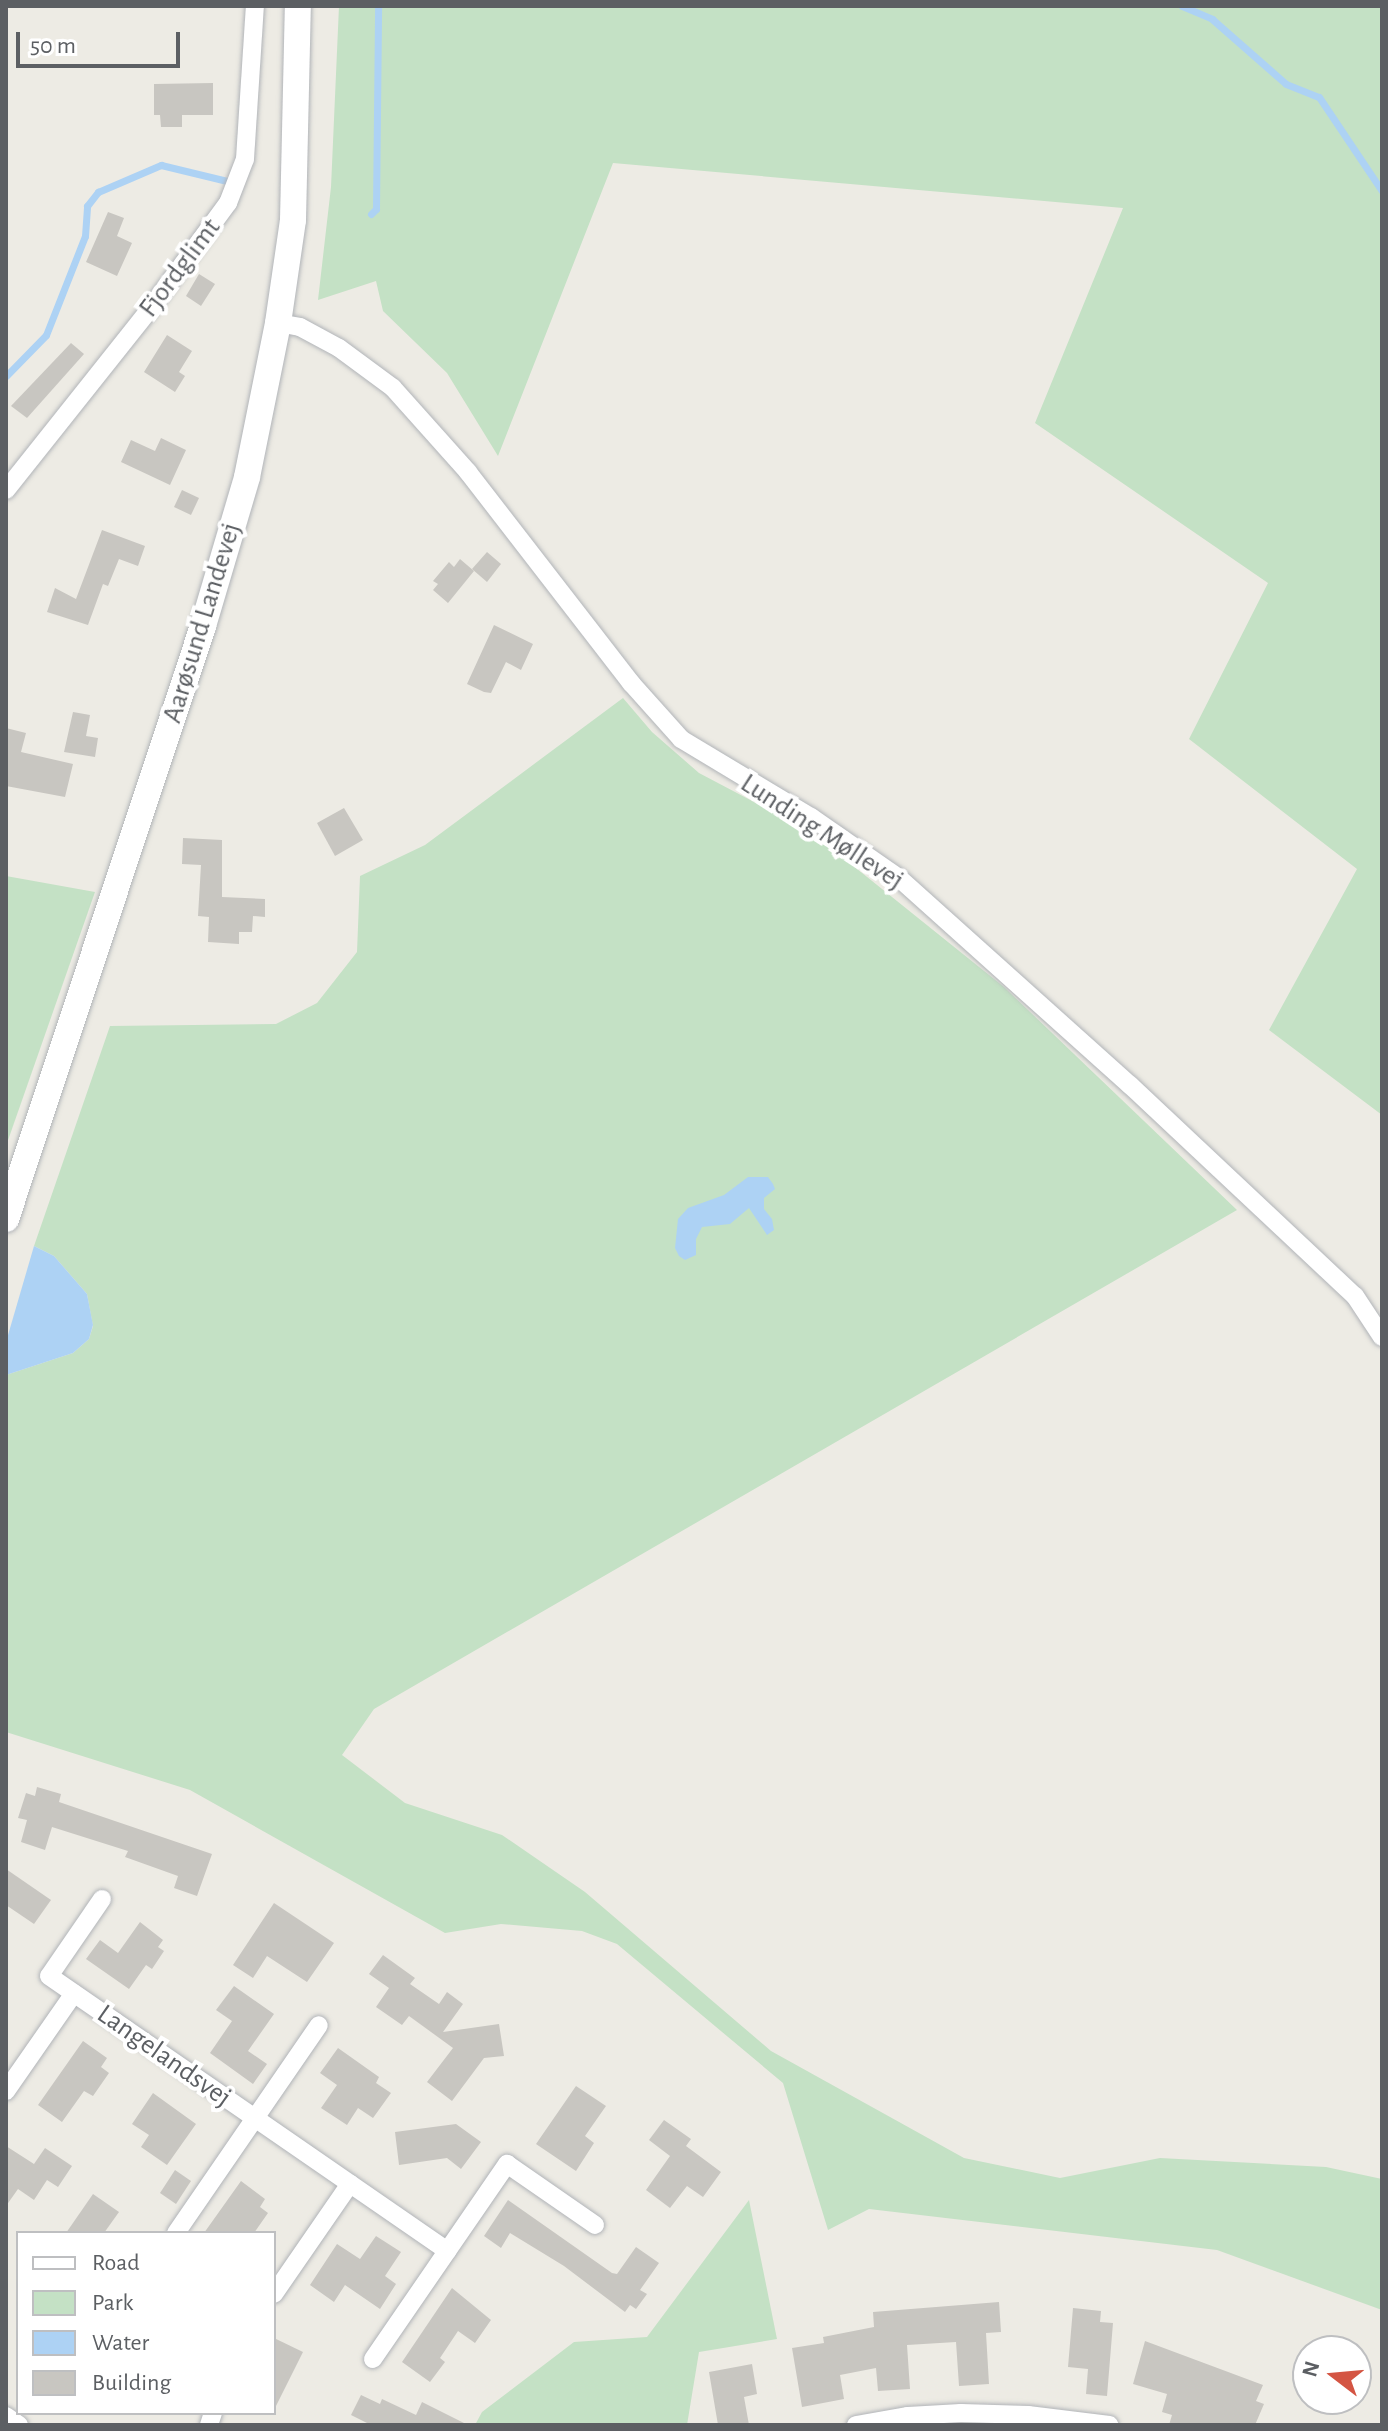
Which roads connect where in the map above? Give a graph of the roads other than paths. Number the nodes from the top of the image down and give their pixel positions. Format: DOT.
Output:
graph roads {
  1 [pos="255,6"];
  2 [pos="298,6"];
  3 [pos="278,323"];
  4 [pos="6,490"];
  5 [pos="6,1219"];
  6 [pos="1382,1337"];
  7 [pos="102,1899"];
  8 [pos="74,1993"];
  9 [pos="319,2025"];
  10 [pos="6,2091"];
  11 [pos="255,2118"];
  12 [pos="350,2184"];
  13 [pos="595,2225"];
  14 [pos="177,2231"];
  15 [pos="447,2251"];
  16 [pos="276,2291"];
  17 [pos="373,2359"];
  18 [pos="6,2416"];
  19 [pos="1028,2420"];
  20 [pos="19,2425"];
  21 [pos="856,2425"];
  22 [pos="1109,2425"];
  1 -- 4 [label="street, Fjordglimt"];
  2 -- 3 [label="street, Aarøsund Landevej"];
  3 -- 5 [label="street, Aarøsund Landevej"];
  3 -- 6 [label="street, Lunding Møllevej"];
  7 -- 8 [label="street, Langelandsvej"];
  8 -- 10 [label="street, Langelandsvej"];
  8 -- 11 [label="street, Langelandsvej"];
  9 -- 11 [label="street, Langelandsvej"];
  11 -- 12 [label="street, Langelandsvej"];
  11 -- 14 [label="street, Langelandsvej"];
  12 -- 15 [label="street, Langelandsvej"];
  12 -- 16 [label="street"];
  13 -- 15 [label="street"];
  15 -- 17 [label="street"];
  18 -- 20 [label="street"];
  19 -- 21 [label="street"];
  19 -- 22 [label="street"];
}
